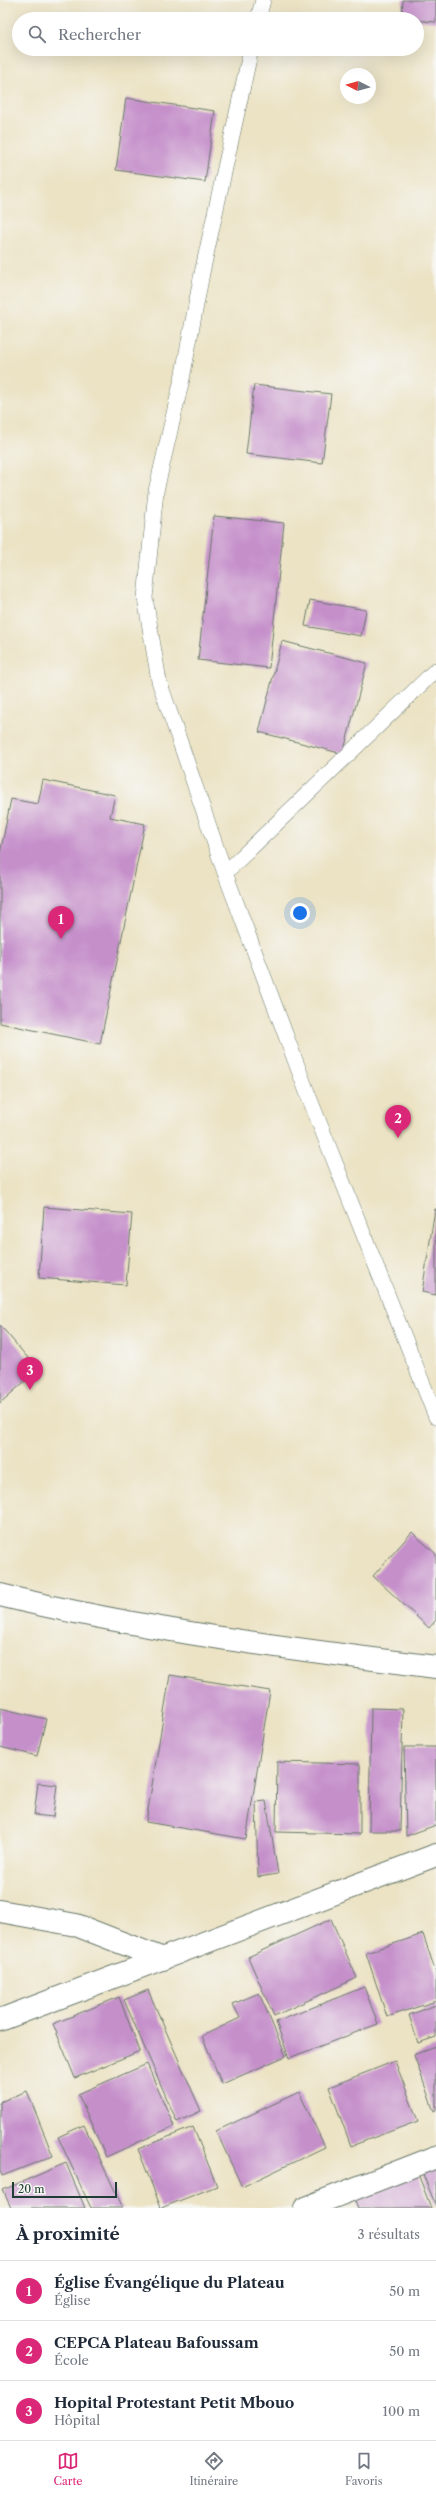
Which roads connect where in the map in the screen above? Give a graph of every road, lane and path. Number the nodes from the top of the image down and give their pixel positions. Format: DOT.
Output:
graph roads {
  1 [pos="263,0"];
  2 [pos="260,12"];
  3 [pos="248,56"];
  4 [pos="436,670"];
  5 [pos="225,873"];
  6 [pos="436,1417"];
  7 [pos="0,1596"];
  8 [pos="436,1667"];
  9 [pos="436,1855"];
  10 [pos="0,1911"];
  11 [pos="163,1959"];
  12 [pos="0,2020"];
  13 [pos="436,2157"];
  14 [pos="305,2208"];
  1 -- 2 [label="lane"];
  3 -- 5 [label="lane"];
  4 -- 5 [label="lane"];
  5 -- 6 [label="lane"];
  7 -- 8 [label="street"];
  9 -- 11 [label="street"];
  10 -- 11 [label="street"];
  11 -- 12 [label="street"];
  13 -- 14 [label="street"];
}
